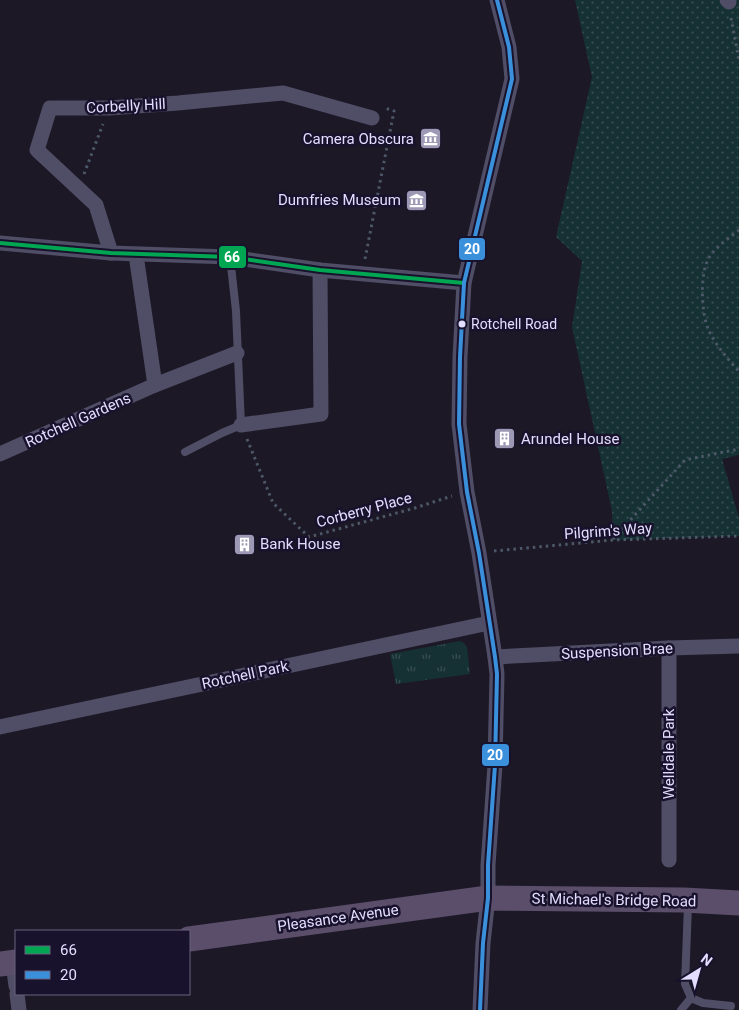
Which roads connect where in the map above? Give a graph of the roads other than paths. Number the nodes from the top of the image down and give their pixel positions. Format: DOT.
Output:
graph roads {
  1 [pos="497,0"];
  2 [pos="375,112"];
  3 [pos="0,243"];
  4 [pos="111,254"];
  5 [pos="136,255"];
  6 [pos="230,257"];
  7 [pos="320,270"];
  8 [pos="464,283"];
  9 [pos="237,353"];
  10 [pos="155,385"];
  11 [pos="241,425"];
  12 [pos="184,452"];
  13 [pos="0,454"];
  14 [pos="489,623"];
  15 [pos="739,646"];
  16 [pos="669,648"];
  17 [pos="496,657"];
  18 [pos="0,727"];
  19 [pos="669,860"];
  20 [pos="488,898"];
  21 [pos="688,900"];
  22 [pos="739,903"];
  23 [pos="190,939"];
  24 [pos="17,995"];
  25 [pos="691,998"];
  26 [pos="731,1006"];
  27 [pos="19,1010"];
  28 [pos="480,1010"];
  29 [pos="681,1010"];
  1 -- 8 [label="street"];
  2 -- 4 [label="street, Corbelly Hill"];
  3 -- 4 [label="street"];
  4 -- 5 [label="street"];
  5 -- 6 [label="street"];
  5 -- 10 [label="street"];
  6 -- 7 [label="street"];
  6 -- 9 [label="lane"];
  7 -- 8 [label="street"];
  7 -- 11 [label="street"];
  8 -- 14 [label="street"];
  9 -- 10 [label="street, Rotchell Gardens"];
  9 -- 11 [label="lane"];
  10 -- 13 [label="street, Rotchell Gardens"];
  11 -- 12 [label="lane"];
  14 -- 17 [label="street"];
  14 -- 18 [label="street, Rotchell Park"];
  15 -- 16 [label="street, Suspension Brae"];
  16 -- 17 [label="street, Suspension Brae"];
  16 -- 19 [label="street, Welldale Park"];
  17 -- 20 [label="street"];
  20 -- 21 [label="main road, St Michael's Bridge Road"];
  20 -- 23 [label="main road, Pleasance Avenue"];
  20 -- 28 [label="street"];
  21 -- 22 [label="main road, St Michael's Bridge Road"];
  21 -- 25 [label="lane"];
  24 -- 27 [label="street"];
  25 -- 26 [label="lane"];
  25 -- 29 [label="lane"];
}
